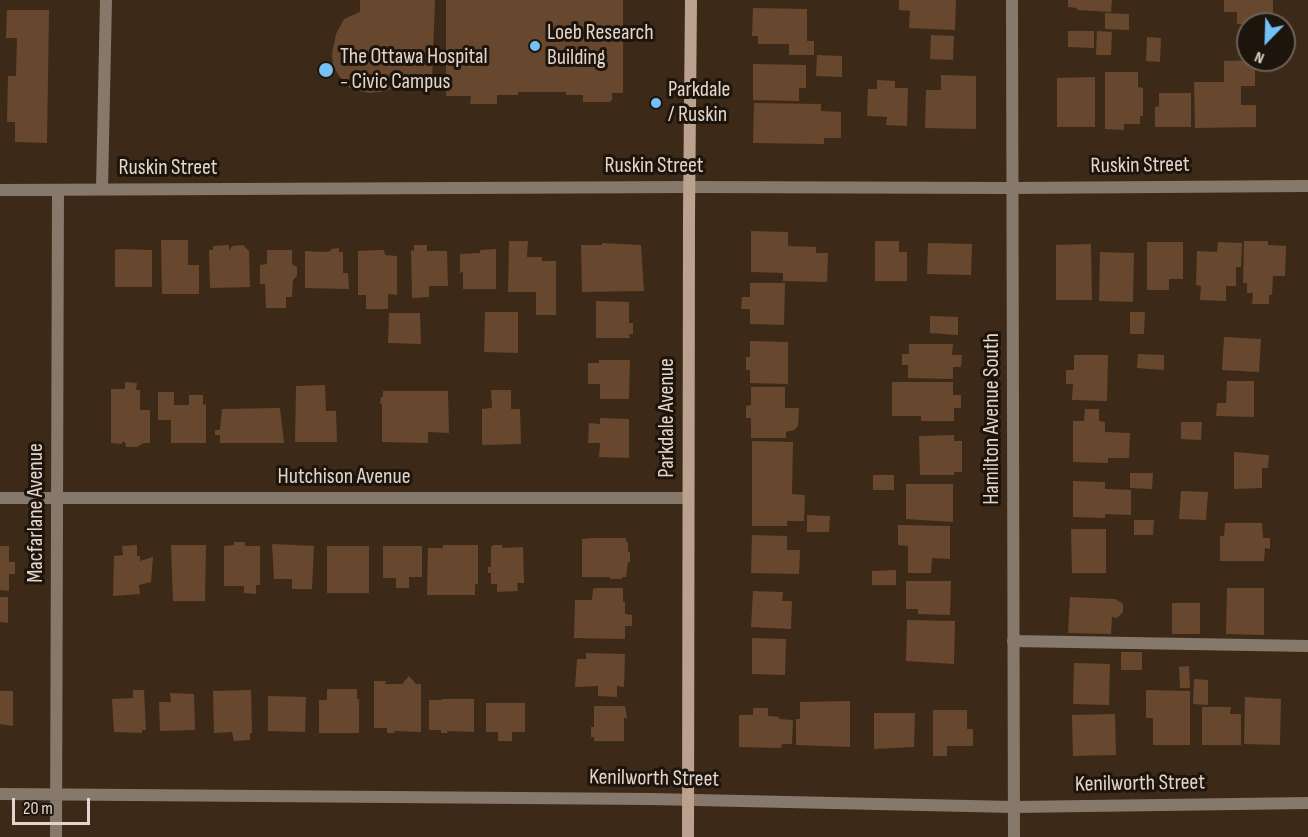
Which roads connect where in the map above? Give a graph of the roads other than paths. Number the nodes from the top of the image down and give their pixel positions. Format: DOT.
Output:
graph roads {
  1 [pos="106,0"];
  2 [pos="692,0"];
  3 [pos="1012,0"];
  4 [pos="1308,186"];
  5 [pos="690,187"];
  6 [pos="1012,188"];
  7 [pos="102,189"];
  8 [pos="0,190"];
  9 [pos="58,190"];
  10 [pos="0,498"];
  11 [pos="688,498"];
  12 [pos="57,499"];
  13 [pos="1013,641"];
  14 [pos="1308,646"];
  15 [pos="0,794"];
  16 [pos="56,795"];
  17 [pos="689,800"];
  18 [pos="1308,803"];
  19 [pos="1014,807"];
  20 [pos="56,837"];
  21 [pos="688,837"];
  22 [pos="1014,837"];
  1 -- 7 [label="street"];
  2 -- 5 [label="main road, Parkdale Avenue"];
  3 -- 6 [label="street, Hamilton Avenue South"];
  4 -- 6 [label="street, Ruskin Street"];
  5 -- 6 [label="street, Ruskin Street"];
  5 -- 7 [label="street, Ruskin Street"];
  5 -- 11 [label="main road, Parkdale Avenue"];
  6 -- 13 [label="street, Hamilton Avenue South"];
  7 -- 9 [label="street, Ruskin Street"];
  8 -- 9 [label="street, Ruskin Street"];
  9 -- 12 [label="street, Macfarlane Avenue"];
  10 -- 12 [label="street, Hutchison Avenue"];
  11 -- 12 [label="street, Hutchison Avenue"];
  11 -- 17 [label="main road, Parkdale Avenue"];
  12 -- 16 [label="street, Macfarlane Avenue"];
  13 -- 14 [label="street"];
  13 -- 19 [label="street, Hamilton Avenue South"];
  15 -- 16 [label="street, Kenilworth Street"];
  16 -- 17 [label="street, Kenilworth Street"];
  16 -- 20 [label="street, Macfarlane Avenue"];
  17 -- 19 [label="street, Kenilworth Street"];
  17 -- 21 [label="main road, Parkdale Avenue"];
  18 -- 19 [label="street, Kenilworth Street"];
  19 -- 22 [label="street, Hamilton Avenue South"];
}
